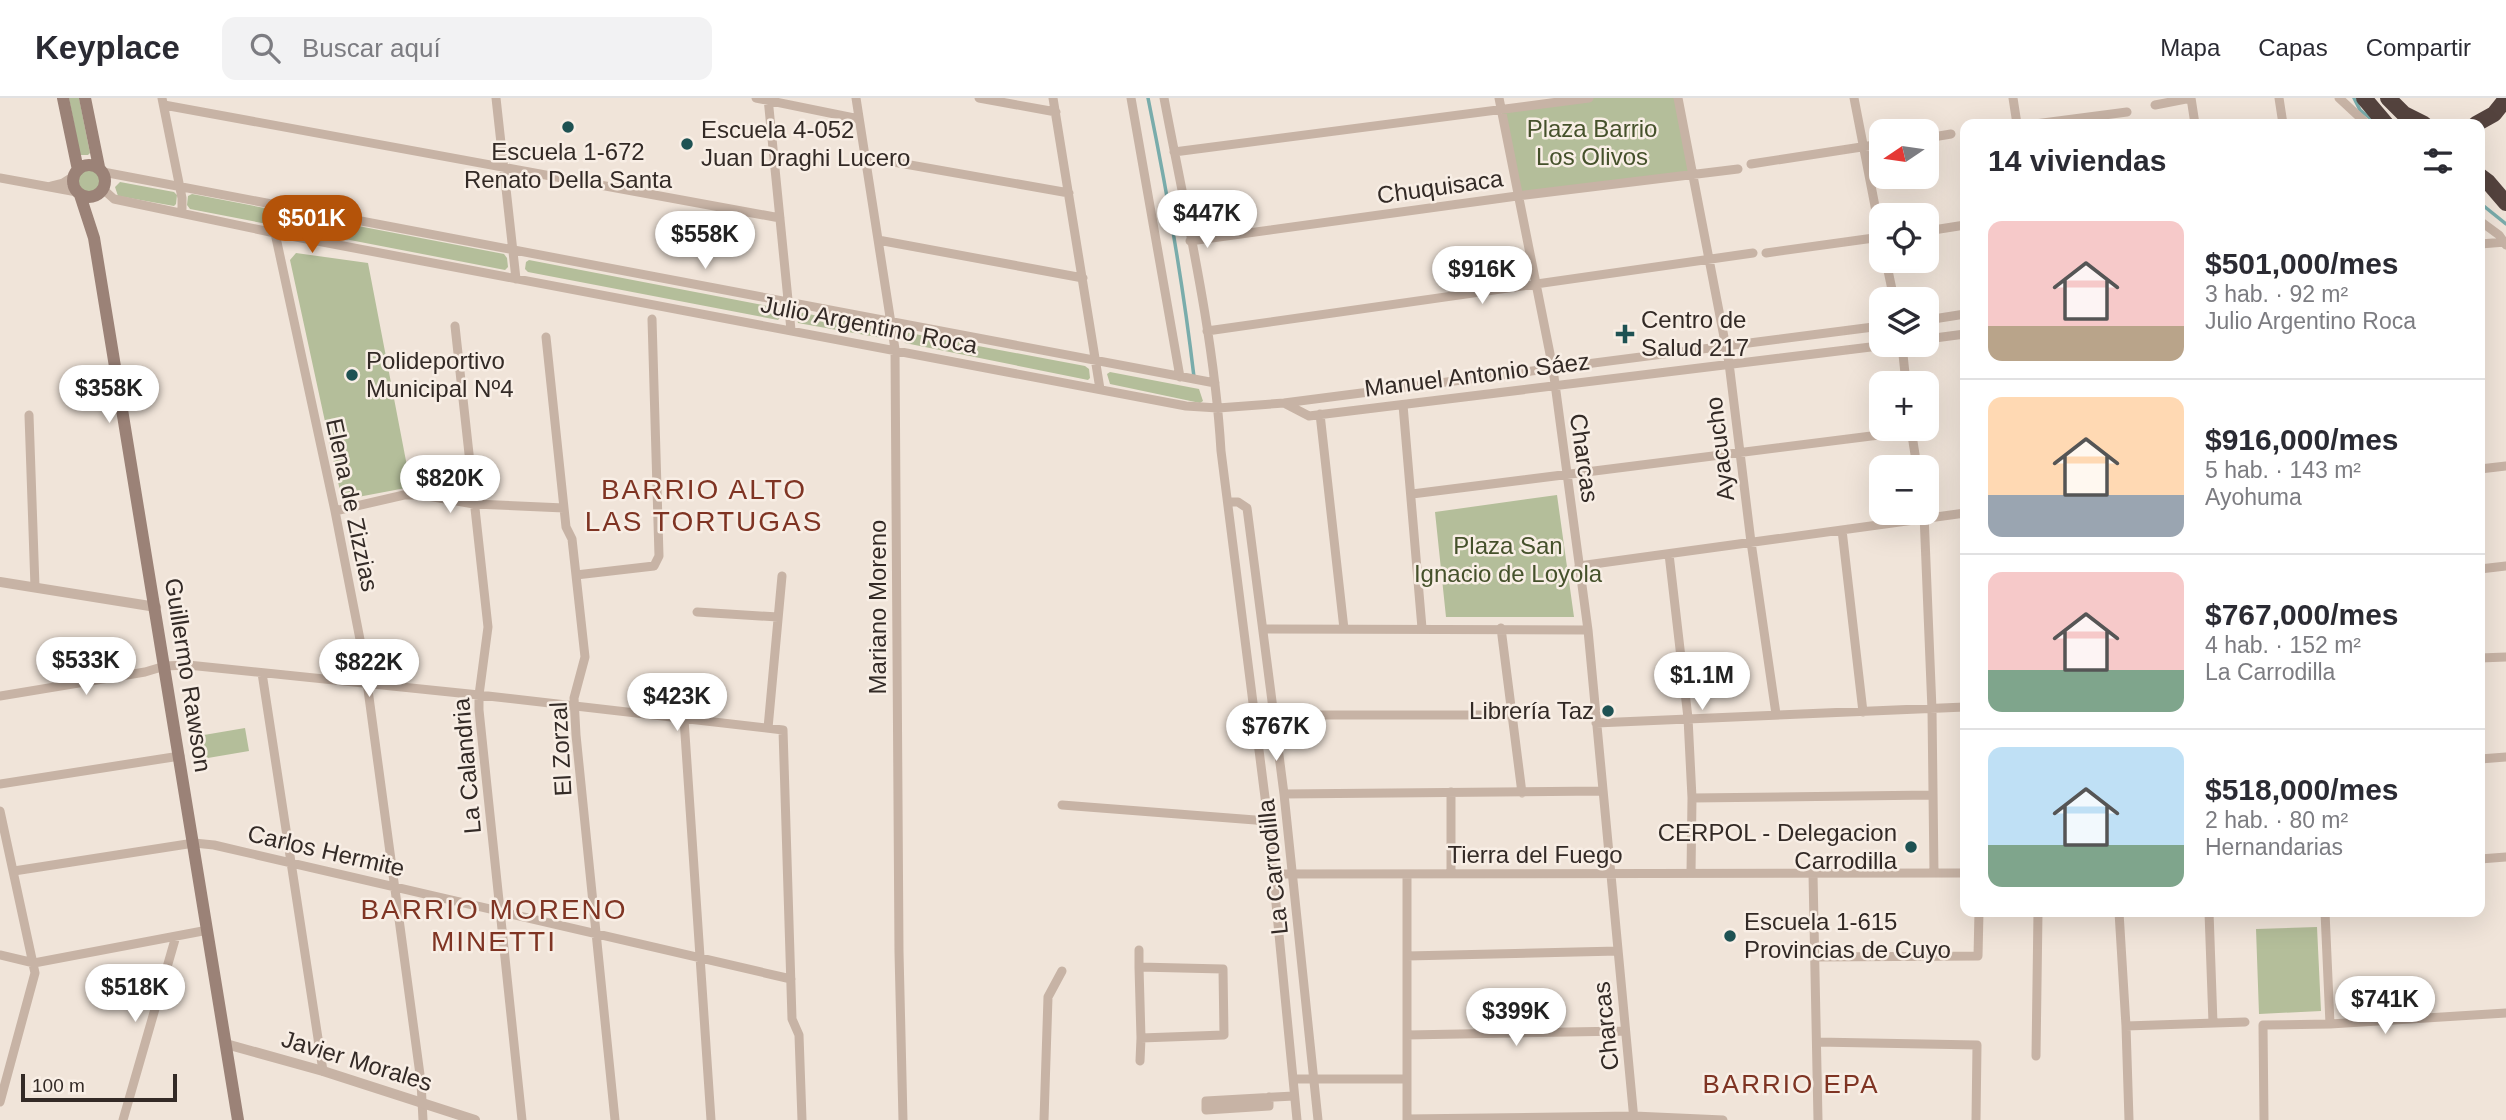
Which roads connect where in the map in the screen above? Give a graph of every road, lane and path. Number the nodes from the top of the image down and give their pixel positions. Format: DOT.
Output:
graph roads {
  1 [pos="63,98"];
  2 [pos="85,98"];
  3 [pos="496,98"];
  4 [pos="756,98"];
  5 [pos="856,98"];
  6 [pos="979,98"];
  7 [pos="1053,98"];
  8 [pos="1131,98"];
  9 [pos="1164,98"];
  10 [pos="1499,98"];
  11 [pos="1589,98"];
  12 [pos="1678,98"];
  13 [pos="1854,98"];
  14 [pos="2013,98"];
  15 [pos="2191,98"];
  16 [pos="2279,98"];
  17 [pos="2339,98"];
  18 [pos="2364,98"];
  19 [pos="2388,98"];
  20 [pos="769,99"];
  21 [pos="2506,99"];
  22 [pos="163,101"];
  23 [pos="2155,105"];
  24 [pos="1501,110"];
  25 [pos="1056,112"];
  26 [pos="2127,113"];
  27 [pos="859,119"];
  28 [pos="2016,119"];
  29 [pos="2077,119"];
  30 [pos="2194,119"];
  31 [pos="2282,119"];
  32 [pos="2362,119"];
  33 [pos="2382,119"];
  34 [pos="2414,119"];
  35 [pos="2485,119"];
  36 [pos="1951,134"];
  37 [pos="1939,136"];
  38 [pos="1869,146"];
  39 [pos="1864,147"];
  40 [pos="1174,152"];
  41 [pos="865,157"];
  42 [pos="1751,164"];
  43 [pos="504,166"];
  44 [pos="1738,169"];
  45 [pos="101,170"];
  46 [pos="76,173"];
  47 [pos="1692,175"];
  48 [pos="0,178"];
  49 [pos="2485,180"];
  50 [pos="179,185"];
  51 [pos="46,187"];
  52 [pos="89,193"];
  53 [pos="1069,193"];
  54 [pos="1517,196"];
  55 [pos="1875,203"];
  56 [pos="2506,203"];
  57 [pos="182,213"];
  58 [pos="780,218"];
  59 [pos="2485,225"];
  60 [pos="1960,226"];
  61 [pos="1939,229"];
  62 [pos="275,233"];
  63 [pos="1869,239"];
  64 [pos="878,240"];
  65 [pos="1191,241"];
  66 [pos="2506,243"];
  67 [pos="2485,244"];
  68 [pos="514,249"];
  69 [pos="1753,253"];
  70 [pos="1766,253"];
  71 [pos="1708,258"];
  72 [pos="1083,278"];
  73 [pos="516,279"];
  74 [pos="1535,283"];
  75 [pos="789,303"];
  76 [pos="1960,315"];
  77 [pos="1939,318"];
  78 [pos="652,319"];
  79 [pos="890,321"];
  80 [pos="455,326"];
  81 [pos="1869,328"];
  82 [pos="791,330"];
  83 [pos="1207,331"];
  84 [pos="1960,335"];
  85 [pos="546,337"];
  86 [pos="1939,337"];
  87 [pos="1726,347"];
  88 [pos="1869,347"];
  89 [pos="895,349"];
  90 [pos="1096,360"];
  91 [pos="1729,363"];
  92 [pos="1553,369"];
  93 [pos="1180,377"];
  94 [pos="1215,383"];
  95 [pos="1555,385"];
  96 [pos="1100,389"];
  97 [pos="1284,403"];
  98 [pos="1403,405"];
  99 [pos="1218,408"];
  100 [pos="1320,414"];
  101 [pos="29,415"];
  102 [pos="1869,436"];
  103 [pos="1741,453"];
  104 [pos="2506,466"];
  105 [pos="2485,468"];
  106 [pos="1567,475"];
  107 [pos="1412,494"];
  108 [pos="1228,502"];
  109 [pos="474,504"];
  110 [pos="564,508"];
  111 [pos="335,511"];
  112 [pos="1960,513"];
  113 [pos="1939,514"];
  114 [pos="1869,525"];
  115 [pos="1924,525"];
  116 [pos="1842,530"];
  117 [pos="1751,542"];
  118 [pos="1669,554"];
  119 [pos="1579,566"];
  120 [pos="2506,566"];
  121 [pos="2485,568"];
  122 [pos="576,575"];
  123 [pos="782,576"];
  124 [pos="0,582"];
  125 [pos="35,587"];
  126 [pos="156,607"];
  127 [pos="697,612"];
  128 [pos="778,617"];
  129 [pos="1422,628"];
  130 [pos="1501,628"];
  131 [pos="1264,629"];
  132 [pos="1344,629"];
  133 [pos="1588,630"];
  134 [pos="2506,657"];
  135 [pos="2485,659"];
  136 [pos="165,666"];
  137 [pos="262,673"];
  138 [pos="366,684"];
  139 [pos="478,695"];
  140 [pos="0,696"];
  141 [pos="575,707"];
  142 [pos="1960,707"];
  143 [pos="1932,710"];
  144 [pos="1863,712"];
  145 [pos="1776,714"];
  146 [pos="1275,715"];
  147 [pos="1512,715"];
  148 [pos="1688,718"];
  149 [pos="684,719"];
  150 [pos="1597,723"];
  151 [pos="768,729"];
  152 [pos="180,756"];
  153 [pos="2506,757"];
  154 [pos="2485,759"];
  155 [pos="0,784"];
  156 [pos="1603,791"];
  157 [pos="1451,792"];
  158 [pos="1522,793"];
  159 [pos="1284,794"];
  160 [pos="1932,795"];
  161 [pos="1692,798"];
  162 [pos="1062,805"];
  163 [pos="0,811"];
  164 [pos="1268,821"];
  165 [pos="194,843"];
  166 [pos="2506,857"];
  167 [pos="2485,859"];
  168 [pos="291,863"];
  169 [pos="13,872"];
  170 [pos="1690,873"];
  171 [pos="1934,873"];
  172 [pos="1960,873"];
  173 [pos="1273,874"];
  174 [pos="1293,874"];
  175 [pos="1407,874"];
  176 [pos="1451,874"];
  177 [pos="1611,874"];
  178 [pos="1813,874"];
  179 [pos="394,887"];
  180 [pos="499,912"];
  181 [pos="1979,917"];
  182 [pos="2038,917"];
  183 [pos="2119,917"];
  184 [pos="2209,917"];
  185 [pos="2325,917"];
  186 [pos="208,930"];
  187 [pos="596,933"];
  188 [pos="176,936"];
  189 [pos="1139,950"];
  190 [pos="1618,951"];
  191 [pos="0,955"];
  192 [pos="1407,956"];
  193 [pos="700,957"];
  194 [pos="1815,957"];
  195 [pos="34,963"];
  196 [pos="1139,967"];
  197 [pos="1062,971"];
  198 [pos="791,979"];
  199 [pos="2506,1013"];
  200 [pos="2245,1022"];
  201 [pos="2213,1023"];
  202 [pos="2330,1024"];
  203 [pos="2126,1026"];
  204 [pos="1625,1031"];
  205 [pos="1407,1035"];
  206 [pos="1141,1038"];
  207 [pos="1816,1042"];
  208 [pos="226,1044"];
  209 [pos="2035,1056"];
  210 [pos="1140,1061"];
  211 [pos="323,1071"];
  212 [pos="1314,1078"];
  213 [pos="1293,1079"];
  214 [pos="1407,1079"];
  215 [pos="1294,1096"];
  216 [pos="1269,1097"];
  217 [pos="0,1102"];
  218 [pos="422,1103"];
  219 [pos="1634,1118"];
  220 [pos="1407,1119"];
  221 [pos="122,1120"];
  222 [pos="238,1120"];
  223 [pos="423,1120"];
  224 [pos="475,1120"];
  225 [pos="522,1120"];
  226 [pos="615,1120"];
  227 [pos="712,1120"];
  228 [pos="802,1120"];
  229 [pos="903,1120"];
  230 [pos="1044,1120"];
  231 [pos="1297,1120"];
  232 [pos="1318,1120"];
  233 [pos="1723,1120"];
  234 [pos="1818,1120"];
  235 [pos="1976,1120"];
  236 [pos="2129,1120"];
  237 [pos="2264,1120"];
  1 -- 46 [label="main road"];
  2 -- 45 [label="main road"];
  3 -- 43 [label="street"];
  4 -- 20 [label="street"];
  5 -- 27 [label="street, Mariano Moreno"];
  6 -- 25 [label="street"];
  7 -- 25 [label="street"];
  8 -- 93 [label="street"];
  9 -- 40 [label="street, La Carrodilla"];
  10 -- 24 [label="street, Charcas"];
  11 -- 24 [label="street"];
  12 -- 47 [label="street, Ayacucho"];
  13 -- 39 [label="street"];
  14 -- 28 [label="street"];
  15 -- 23 [label="street"];
  15 -- 30 [label="street"];
  16 -- 31 [label="street"];
  17 -- 32 [label="street"];
  18 -- 33 [label="highway"];
  19 -- 34 [label="highway"];
  20 -- 27 [label="street"];
  20 -- 58 [label="street"];
  21 -- 35 [label="highway"];
  22 -- 43 [label="street"];
  22 -- 50 [label="street"];
  24 -- 40 [label="street"];
  24 -- 54 [label="street, Charcas"];
  25 -- 53 [label="street"];
  26 -- 29 [label="street"];
  27 -- 41 [label="street, Mariano Moreno"];
  36 -- 37 [label="street"];
  38 -- 39 [label="street"];
  39 -- 42 [label="street"];
  39 -- 55 [label="street"];
  40 -- 65 [label="street, La Carrodilla"];
  41 -- 53 [label="street"];
  41 -- 64 [label="street, Mariano Moreno"];
  43 -- 58 [label="street"];
  43 -- 68 [label="street"];
  44 -- 47 [label="street, Chuquisaca"];
  45 -- 46 [label="main road"];
  45 -- 50 [label="street, Julio Argentino Roca"];
  45 -- 52 [label="main road"];
  46 -- 51 [label="street"];
  46 -- 52 [label="main road"];
  47 -- 54 [label="street, Chuquisaca"];
  47 -- 71 [label="street, Ayacucho"];
  48 -- 51 [label="street, Julio Argentino Roca"];
  49 -- 56 [label="highway"];
  50 -- 57 [label="street"];
  50 -- 68 [label="street, Julio Argentino Roca"];
  51 -- 52 [label="street, Julio Argentino Roca"];
  52 -- 57 [label="street, Julio Argentino Roca"];
  52 -- 126 [label="main road, Guillermo Rawson"];
  53 -- 72 [label="street"];
  54 -- 65 [label="street, Chuquisaca"];
  54 -- 74 [label="street, Charcas"];
  57 -- 62 [label="street, Julio Argentino Roca"];
  58 -- 75 [label="street"];
  59 -- 66 [label="street"];
  60 -- 61 [label="street"];
  62 -- 73 [label="street, Julio Argentino Roca"];
  62 -- 111 [label="street, Elena de Zizzias"];
  63 -- 70 [label="street"];
  64 -- 72 [label="street"];
  64 -- 79 [label="street, Mariano Moreno"];
  65 -- 83 [label="street, La Carrodilla"];
  66 -- 67 [label="street"];
  68 -- 73 [label="street"];
  68 -- 75 [label="street, Julio Argentino Roca"];
  69 -- 71 [label="street"];
  71 -- 74 [label="street"];
  71 -- 87 [label="street, Ayacucho"];
  72 -- 90 [label="street"];
  73 -- 82 [label="street, Julio Argentino Roca"];
  74 -- 83 [label="street"];
  74 -- 92 [label="street, Charcas"];
  75 -- 79 [label="street, Julio Argentino Roca"];
  75 -- 82 [label="street"];
  76 -- 77 [label="street"];
  78 -- 122 [label="street"];
  79 -- 89 [label="street, Mariano Moreno"];
  79 -- 90 [label="street, Julio Argentino Roca"];
  80 -- 109 [label="street, La Calandria"];
  81 -- 87 [label="street, Manuel Antonio Sáez"];
  82 -- 89 [label="street, Julio Argentino Roca"];
  83 -- 94 [label="street, La Carrodilla"];
  84 -- 86 [label="street"];
  85 -- 110 [label="street, El Zorzal"];
  87 -- 91 [label="street, Ayacucho"];
  87 -- 92 [label="street, Manuel Antonio Sáez"];
  88 -- 91 [label="street, Manuel Antonio Sáez"];
  89 -- 96 [label="street, Julio Argentino Roca"];
  89 -- 229 [label="street, Mariano Moreno"];
  90 -- 93 [label="street, Julio Argentino Roca"];
  90 -- 96 [label="street"];
  91 -- 95 [label="street, Manuel Antonio Sáez"];
  91 -- 103 [label="street, Ayacucho"];
  92 -- 95 [label="street, Charcas"];
  92 -- 97 [label="street, Manuel Antonio Sáez"];
  93 -- 94 [label="street, Julio Argentino Roca"];
  94 -- 99 [label="street, La Carrodilla"];
  95 -- 98 [label="street, Manuel Antonio Sáez"];
  95 -- 106 [label="street, Charcas"];
  96 -- 99 [label="street, Julio Argentino Roca"];
  97 -- 99 [label="street, Manuel Antonio Sáez"];
  97 -- 100 [label="street, Manuel Antonio Sáez"];
  98 -- 100 [label="street, Manuel Antonio Sáez"];
  98 -- 107 [label="street"];
  99 -- 108 [label="street, La Carrodilla"];
  100 -- 132 [label="street"];
  101 -- 125 [label="street"];
  102 -- 103 [label="street"];
  103 -- 106 [label="street"];
  103 -- 117 [label="street, Ayacucho"];
  104 -- 105 [label="street"];
  106 -- 107 [label="street"];
  106 -- 119 [label="street, Charcas"];
  107 -- 129 [label="street"];
  108 -- 131 [label="street, La Carrodilla"];
  108 -- 164 [label="street, La Carrodilla"];
  109 -- 110 [label="street"];
  109 -- 111 [label="street"];
  109 -- 139 [label="street, La Calandria"];
  110 -- 122 [label="street, El Zorzal"];
  111 -- 138 [label="street, Elena de Zizzias"];
  112 -- 113 [label="street"];
  114 -- 116 [label="street"];
  115 -- 143 [label="street"];
  116 -- 117 [label="street"];
  116 -- 144 [label="street"];
  117 -- 118 [label="street"];
  117 -- 145 [label="street, Ayacucho"];
  118 -- 119 [label="street"];
  118 -- 148 [label="street"];
  119 -- 133 [label="street, Charcas"];
  120 -- 121 [label="street"];
  122 -- 141 [label="street, El Zorzal"];
  123 -- 128 [label="street"];
  124 -- 125 [label="street"];
  125 -- 126 [label="street"];
  126 -- 136 [label="main road, Guillermo Rawson"];
  127 -- 128 [label="street"];
  128 -- 151 [label="street"];
  129 -- 130 [label="street"];
  129 -- 132 [label="street"];
  130 -- 133 [label="street"];
  130 -- 147 [label="street"];
  131 -- 132 [label="street"];
  131 -- 146 [label="street, La Carrodilla"];
  133 -- 150 [label="street, Charcas"];
  134 -- 135 [label="street"];
  136 -- 137 [label="street"];
  136 -- 140 [label="street"];
  136 -- 152 [label="main road, Guillermo Rawson"];
  137 -- 138 [label="street"];
  137 -- 168 [label="street"];
  138 -- 139 [label="street"];
  138 -- 179 [label="street, Elena de Zizzias"];
  139 -- 141 [label="street"];
  139 -- 180 [label="street, La Calandria"];
  141 -- 149 [label="street"];
  141 -- 187 [label="street, El Zorzal"];
  142 -- 143 [label="street"];
  143 -- 144 [label="street"];
  143 -- 160 [label="street"];
  144 -- 145 [label="street"];
  145 -- 148 [label="street"];
  146 -- 147 [label="street"];
  146 -- 159 [label="street, La Carrodilla"];
  147 -- 158 [label="street"];
  148 -- 150 [label="street"];
  148 -- 161 [label="street"];
  149 -- 151 [label="street"];
  149 -- 193 [label="street"];
  150 -- 156 [label="street, Charcas"];
  151 -- 198 [label="street"];
  152 -- 155 [label="street"];
  152 -- 165 [label="main road, Guillermo Rawson"];
  153 -- 154 [label="street"];
  156 -- 158 [label="street"];
  156 -- 177 [label="street, Charcas"];
  157 -- 158 [label="street"];
  157 -- 159 [label="street"];
  157 -- 176 [label="street"];
  159 -- 174 [label="street, La Carrodilla"];
  160 -- 161 [label="street"];
  160 -- 171 [label="street"];
  161 -- 170 [label="street"];
  162 -- 164 [label="street"];
  163 -- 169 [label="street"];
  164 -- 173 [label="street, La Carrodilla"];
  165 -- 168 [label="street, Carlos Hermite"];
  165 -- 169 [label="street, Carlos Hermite"];
  165 -- 186 [label="main road, Guillermo Rawson"];
  166 -- 167 [label="street"];
  168 -- 179 [label="street, Carlos Hermite"];
  168 -- 211 [label="street"];
  169 -- 195 [label="street"];
  170 -- 177 [label="street, Tierra del Fuego"];
  170 -- 178 [label="street, Tierra del Fuego"];
  171 -- 172 [label="street, Tierra del Fuego"];
  171 -- 178 [label="street, Tierra del Fuego"];
  173 -- 174 [label="street, Tierra del Fuego"];
  173 -- 213 [label="street, La Carrodilla"];
  174 -- 175 [label="street, Tierra del Fuego"];
  174 -- 212 [label="street, La Carrodilla"];
  175 -- 176 [label="street, Tierra del Fuego"];
  175 -- 192 [label="street"];
  176 -- 177 [label="street, Tierra del Fuego"];
  177 -- 190 [label="street, Charcas"];
  178 -- 194 [label="street"];
  179 -- 180 [label="street, Carlos Hermite"];
  179 -- 218 [label="street, Elena de Zizzias"];
  180 -- 187 [label="street, Carlos Hermite"];
  180 -- 225 [label="street, La Calandria"];
  181 -- 194 [label="street"];
  182 -- 209 [label="street"];
  183 -- 203 [label="street"];
  184 -- 201 [label="street"];
  185 -- 202 [label="street"];
  186 -- 188 [label="street"];
  186 -- 208 [label="main road, Guillermo Rawson"];
  187 -- 193 [label="street, Carlos Hermite"];
  187 -- 226 [label="street, El Zorzal"];
  188 -- 195 [label="street"];
  188 -- 221 [label="street"];
  189 -- 196 [label="street"];
  190 -- 192 [label="street"];
  190 -- 204 [label="street, Charcas"];
  191 -- 195 [label="street"];
  192 -- 205 [label="street"];
  193 -- 198 [label="street, Carlos Hermite"];
  193 -- 227 [label="street"];
  194 -- 207 [label="street"];
  195 -- 217 [label="street"];
  196 -- 206 [label="street"];
  196 -- 206 [label="street"];
  197 -- 230 [label="street"];
  198 -- 228 [label="street"];
  199 -- 202 [label="street"];
  200 -- 201 [label="street"];
  201 -- 203 [label="street"];
  202 -- 237 [label="street"];
  203 -- 236 [label="street"];
  204 -- 205 [label="street"];
  204 -- 219 [label="street, Charcas"];
  205 -- 214 [label="street"];
  206 -- 210 [label="street"];
  207 -- 234 [label="street"];
  207 -- 235 [label="street"];
  208 -- 211 [label="street, Javier Morales"];
  208 -- 222 [label="main road, Guillermo Rawson"];
  211 -- 218 [label="street, Javier Morales"];
  212 -- 213 [label="street"];
  212 -- 214 [label="street"];
  212 -- 232 [label="street, La Carrodilla"];
  213 -- 215 [label="street, La Carrodilla"];
  214 -- 220 [label="street"];
  215 -- 216 [label="street"];
  215 -- 231 [label="street, La Carrodilla"];
  216 -- 216 [label="street"];
  218 -- 223 [label="street, Elena de Zizzias"];
  218 -- 224 [label="street, Javier Morales"];
  219 -- 220 [label="street"];
  219 -- 233 [label="street"];
}
